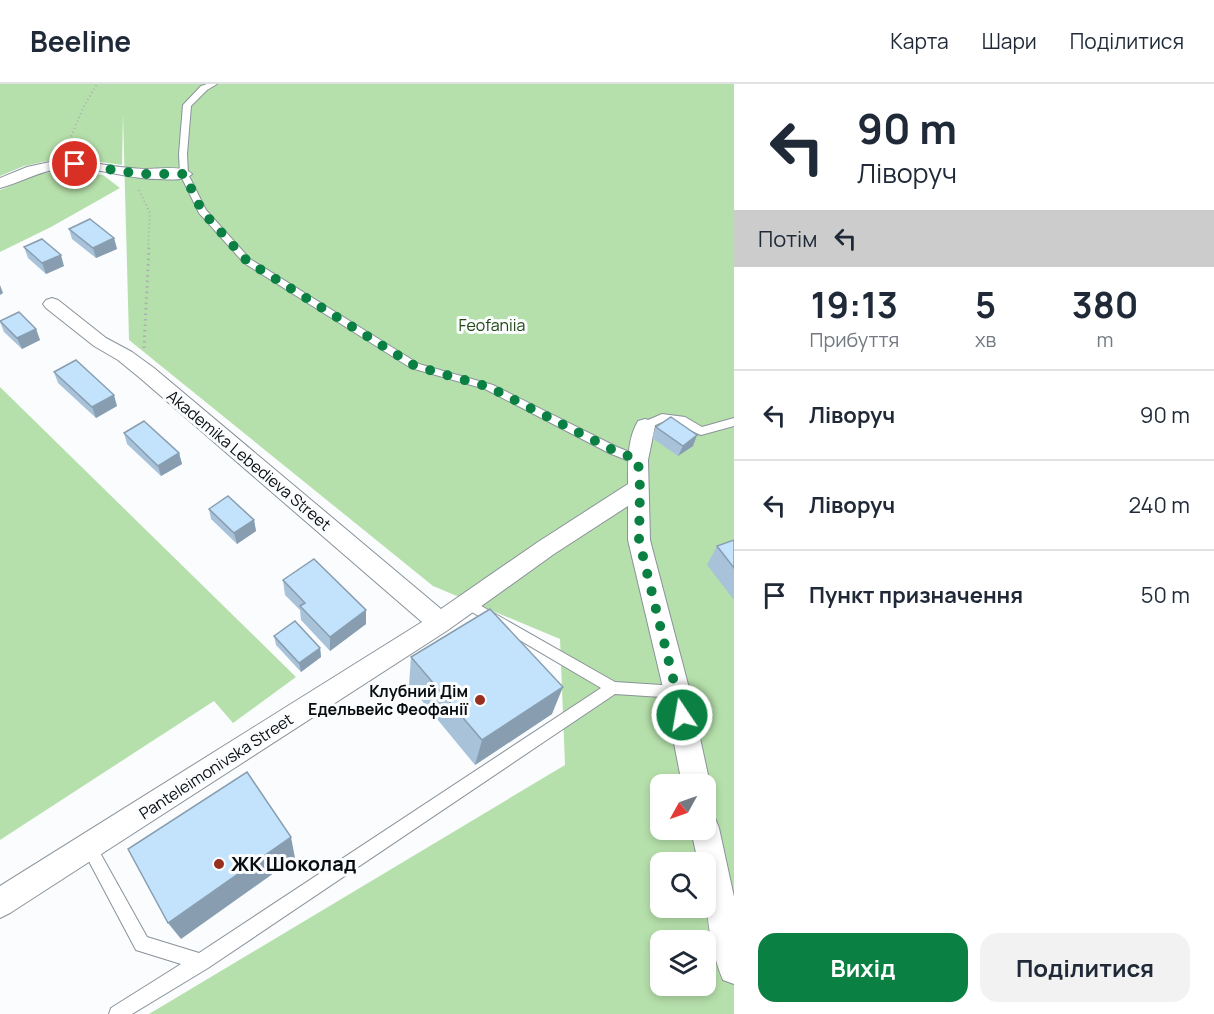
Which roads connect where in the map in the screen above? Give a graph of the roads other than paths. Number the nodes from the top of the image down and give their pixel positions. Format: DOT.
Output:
graph roads {
  1 [pos="213,84"];
  2 [pos="184,174"];
  3 [pos="0,183"];
  4 [pos="52,304"];
  5 [pos="734,422"];
  6 [pos="645,426"];
  7 [pos="638,460"];
  8 [pos="640,488"];
  9 [pos="469,604"];
  10 [pos="440,623"];
  11 [pos="613,688"];
  12 [pos="677,692"];
  13 [pos="694,774"];
  14 [pos="707,840"];
  15 [pos="89,846"];
  16 [pos="0,903"];
  17 [pos="202,962"];
  18 [pos="734,969"];
  19 [pos="117,1014"];
  1 -- 2 [label="lane"];
  2 -- 3 [label="street"];
  2 -- 7 [label="lane"];
  4 -- 10 [label="street, Akademika Lebedieva Street"];
  5 -- 6 [label="lane"];
  6 -- 7 [label="street"];
  7 -- 8 [label="street"];
  8 -- 9 [label="street, Panteleimonivska Street"];
  8 -- 12 [label="street"];
  9 -- 10 [label="street, Panteleimonivska Street"];
  9 -- 11 [label="lane"];
  10 -- 15 [label="street, Panteleimonivska Street"];
  11 -- 12 [label="lane"];
  11 -- 17 [label="lane"];
  12 -- 13 [label="street"];
  14 -- 18 [label="street"];
  15 -- 16 [label="street, Panteleimonivska Street"];
  15 -- 17 [label="lane"];
  17 -- 19 [label="lane"];
}
